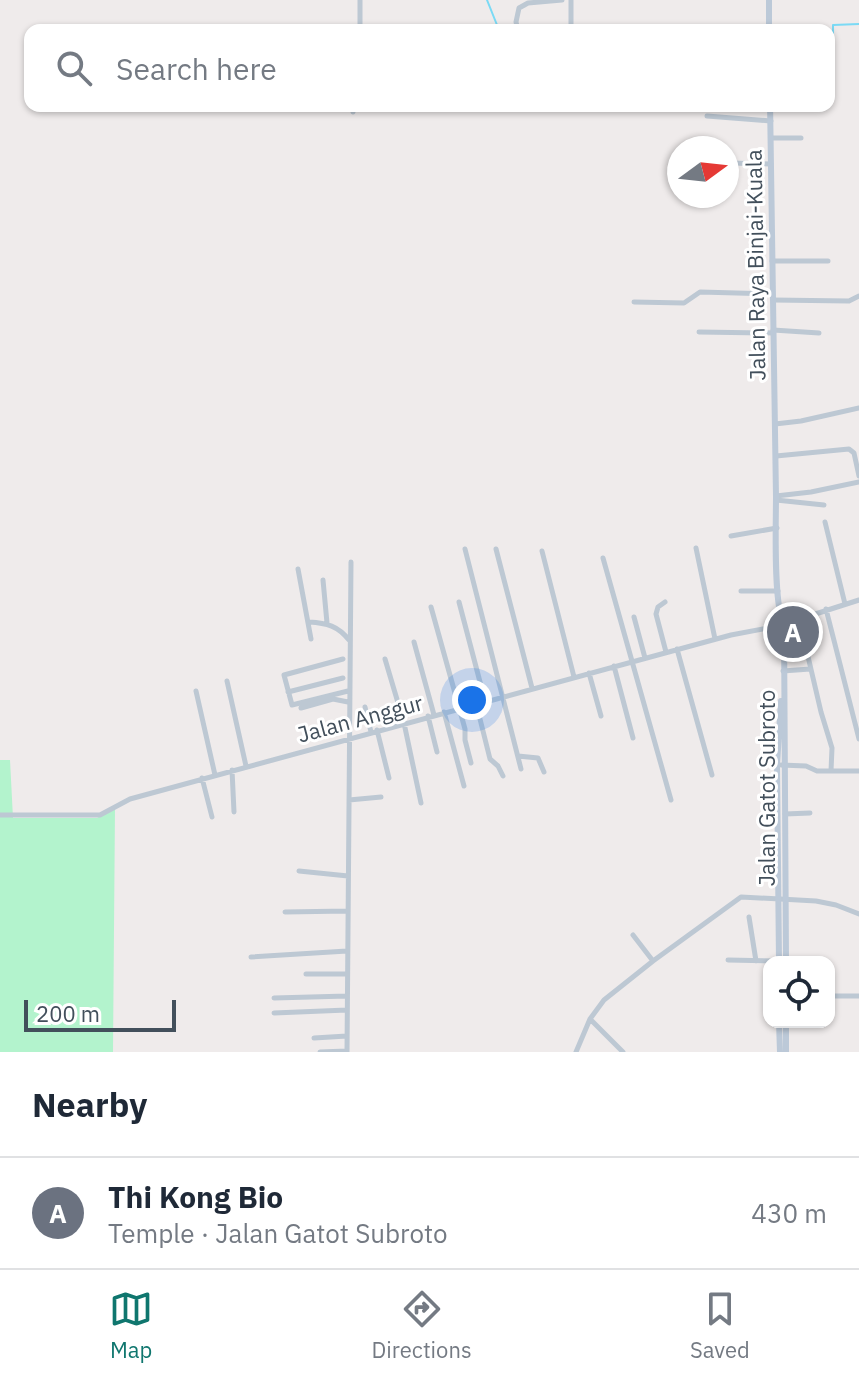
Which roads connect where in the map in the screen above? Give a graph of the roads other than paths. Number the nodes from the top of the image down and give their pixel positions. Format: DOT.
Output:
graph roads {
  1 [pos="360,0"];
  2 [pos="562,0"];
  3 [pos="571,0"];
  4 [pos="769,0"];
  5 [pos="360,24"];
  6 [pos="516,24"];
  7 [pos="571,24"];
  8 [pos="769,24"];
  9 [pos="770,112"];
  10 [pos="707,116"];
  11 [pos="771,121"];
  12 [pos="771,138"];
  13 [pos="801,138"];
  14 [pos="739,163"];
  15 [pos="771,164"];
  16 [pos="772,261"];
  17 [pos="828,261"];
  18 [pos="859,296"];
  19 [pos="773,297"];
  20 [pos="634,302"];
  21 [pos="773,331"];
  22 [pos="699,332"];
  23 [pos="819,333"];
  24 [pos="859,408"];
  25 [pos="774,424"];
  26 [pos="776,456"];
  27 [pos="859,476"];
  28 [pos="859,482"];
  29 [pos="776,498"];
  30 [pos="824,505"];
  31 [pos="825,522"];
  32 [pos="777,528"];
  33 [pos="731,536"];
  34 [pos="696,548"];
  35 [pos="465,549"];
  36 [pos="496,549"];
  37 [pos="542,551"];
  38 [pos="603,558"];
  39 [pos="351,562"];
  40 [pos="298,569"];
  41 [pos="323,580"];
  42 [pos="741,591"];
  43 [pos="778,591"];
  44 [pos="459,602"];
  45 [pos="665,602"];
  46 [pos="858,603"];
  47 [pos="845,604"];
  48 [pos="431,607"];
  49 [pos="826,609"];
  50 [pos="634,617"];
  51 [pos="799,618"];
  52 [pos="309,622"];
  53 [pos="327,623"];
  54 [pos="781,623"];
  55 [pos="311,639"];
  56 [pos="715,639"];
  57 [pos="351,642"];
  58 [pos="414,642"];
  59 [pos="677,649"];
  60 [pos="666,652"];
  61 [pos="645,658"];
  62 [pos="343,659"];
  63 [pos="385,659"];
  64 [pos="632,661"];
  65 [pos="614,666"];
  66 [pos="810,669"];
  67 [pos="783,671"];
  68 [pos="589,673"];
  69 [pos="574,677"];
  70 [pos="343,678"];
  71 [pos="227,681"];
  72 [pos="532,688"];
  73 [pos="196,691"];
  74 [pos="348,691"];
  75 [pos="288,692"];
  76 [pos="502,696"];
  77 [pos="485,701"];
  78 [pos="348,702"];
  79 [pos="476,703"];
  80 [pos="365,707"];
  81 [pos="301,708"];
  82 [pos="458,708"];
  83 [pos="783,710"];
  84 [pos="444,712"];
  85 [pos="431,716"];
  86 [pos="601,716"];
  87 [pos="404,723"];
  88 [pos="374,731"];
  89 [pos="349,738"];
  90 [pos="633,738"];
  91 [pos="859,739"];
  92 [pos="437,752"];
  93 [pos="518,756"];
  94 [pos="471,763"];
  95 [pos="780,765"];
  96 [pos="246,766"];
  97 [pos="521,769"];
  98 [pos="232,770"];
  99 [pos="831,771"];
  100 [pos="859,771"];
  101 [pos="544,772"];
  102 [pos="215,775"];
  103 [pos="712,775"];
  104 [pos="503,776"];
  105 [pos="202,778"];
  106 [pos="389,778"];
  107 [pos="464,786"];
  108 [pos="381,797"];
  109 [pos="349,800"];
  110 [pos="671,800"];
  111 [pos="421,803"];
  112 [pos="234,812"];
  113 [pos="810,813"];
  114 [pos="785,814"];
  115 [pos="0,815"];
  116 [pos="212,817"];
  117 [pos="299,871"];
  118 [pos="348,876"];
  119 [pos="781,900"];
  120 [pos="347,911"];
  121 [pos="285,912"];
  122 [pos="859,914"];
  123 [pos="749,917"];
  124 [pos="633,935"];
  125 [pos="347,951"];
  126 [pos="779,956"];
  127 [pos="786,956"];
  128 [pos="251,957"];
  129 [pos="728,960"];
  130 [pos="653,961"];
  131 [pos="756,961"];
  132 [pos="763,961"];
  133 [pos="306,974"];
  134 [pos="347,974"];
  135 [pos="347,996"];
  136 [pos="835,996"];
  137 [pos="859,996"];
  138 [pos="274,998"];
  139 [pos="347,1010"];
  140 [pos="274,1013"];
  141 [pos="590,1019"];
  142 [pos="779,1028"];
  143 [pos="786,1028"];
  144 [pos="347,1036"];
  145 [pos="314,1038"];
  146 [pos="320,1052"];
  147 [pos="347,1052"];
  148 [pos="576,1052"];
  149 [pos="623,1052"];
  150 [pos="780,1052"];
  151 [pos="786,1052"];
  1 -- 5 [label="street"];
  2 -- 6 [label="street"];
  3 -- 7 [label="street"];
  4 -- 8 [label="main road"];
  9 -- 11 [label="main road, Jalan Raya Binjai-Kuala"];
  10 -- 11 [label="street"];
  11 -- 12 [label="main road, Jalan Raya Binjai-Kuala"];
  12 -- 13 [label="street"];
  12 -- 15 [label="main road, Jalan Raya Binjai-Kuala"];
  14 -- 15 [label="street"];
  15 -- 16 [label="main road, Jalan Raya Binjai-Kuala"];
  16 -- 17 [label="street"];
  16 -- 19 [label="main road, Jalan Raya Binjai-Kuala"];
  18 -- 19 [label="street"];
  19 -- 20 [label="street"];
  19 -- 21 [label="main road, Jalan Raya Binjai-Kuala"];
  21 -- 22 [label="street"];
  21 -- 23 [label="street"];
  21 -- 25 [label="main road, Jalan Raya Binjai-Kuala"];
  24 -- 25 [label="street"];
  25 -- 26 [label="main road, Jalan Gatot Subroto"];
  26 -- 27 [label="street"];
  26 -- 29 [label="main road, Jalan Gatot Subroto"];
  28 -- 29 [label="street"];
  29 -- 30 [label="street"];
  29 -- 32 [label="main road, Jalan Gatot Subroto"];
  31 -- 47 [label="street"];
  32 -- 33 [label="street"];
  32 -- 43 [label="main road, Jalan Gatot Subroto"];
  34 -- 56 [label="street"];
  35 -- 76 [label="street"];
  36 -- 72 [label="street"];
  37 -- 69 [label="street"];
  38 -- 64 [label="street"];
  39 -- 57 [label="street"];
  40 -- 52 [label="street"];
  41 -- 53 [label="street"];
  42 -- 43 [label="street"];
  43 -- 54 [label="main road, Jalan Gatot Subroto"];
  44 -- 77 [label="street"];
  45 -- 60 [label="street"];
  46 -- 47 [label="street, Jalan Anggur"];
  47 -- 49 [label="street, Jalan Anggur"];
  48 -- 82 [label="street"];
  49 -- 51 [label="street, Jalan Anggur"];
  49 -- 91 [label="street"];
  50 -- 61 [label="street"];
  51 -- 54 [label="street, Jalan Anggur"];
  51 -- 66 [label="street"];
  52 -- 53 [label="street"];
  52 -- 55 [label="street"];
  53 -- 57 [label="street"];
  54 -- 56 [label="street, Jalan Anggur"];
  54 -- 67 [label="main road, Jalan Gatot Subroto"];
  54 -- 83 [label="main road"];
  56 -- 59 [label="street, Jalan Anggur"];
  57 -- 74 [label="street"];
  58 -- 85 [label="street"];
  59 -- 60 [label="street, Jalan Anggur"];
  59 -- 103 [label="street"];
  60 -- 61 [label="street, Jalan Anggur"];
  61 -- 64 [label="street, Jalan Anggur"];
  62 -- 75 [label="street"];
  63 -- 87 [label="street"];
  64 -- 65 [label="street, Jalan Anggur"];
  64 -- 110 [label="street"];
  65 -- 68 [label="street, Jalan Anggur"];
  65 -- 90 [label="street"];
  66 -- 67 [label="street"];
  66 -- 99 [label="street"];
  67 -- 83 [label="main road, Jalan Gatot Subroto"];
  68 -- 69 [label="street, Jalan Anggur"];
  68 -- 86 [label="street"];
  69 -- 72 [label="street, Jalan Anggur"];
  70 -- 75 [label="street"];
  71 -- 96 [label="street"];
  72 -- 76 [label="street, Jalan Anggur"];
  73 -- 102 [label="street"];
  74 -- 75 [label="street"];
  74 -- 78 [label="street"];
  76 -- 77 [label="street, Jalan Anggur"];
  76 -- 93 [label="street"];
  77 -- 79 [label="street, Jalan Anggur"];
  78 -- 81 [label="street"];
  78 -- 89 [label="street"];
  79 -- 82 [label="street, Jalan Anggur"];
  79 -- 104 [label="street"];
  80 -- 88 [label="street"];
  82 -- 84 [label="street, Jalan Anggur"];
  82 -- 94 [label="street"];
  83 -- 95 [label="main road, Jalan Gatot Subroto"];
  84 -- 85 [label="street, Jalan Anggur"];
  84 -- 107 [label="street"];
  85 -- 87 [label="street, Jalan Anggur"];
  85 -- 92 [label="street"];
  87 -- 88 [label="street, Jalan Anggur"];
  87 -- 111 [label="street"];
  88 -- 89 [label="street, Jalan Anggur"];
  88 -- 106 [label="street"];
  89 -- 96 [label="street, Jalan Anggur"];
  89 -- 109 [label="street"];
  93 -- 97 [label="street"];
  93 -- 101 [label="street"];
  95 -- 99 [label="street"];
  95 -- 114 [label="main road, Jalan Gatot Subroto"];
  95 -- 119 [label="main road"];
  96 -- 98 [label="street, Jalan Anggur"];
  98 -- 102 [label="street, Jalan Anggur"];
  98 -- 112 [label="street"];
  99 -- 100 [label="street"];
  102 -- 105 [label="street, Jalan Anggur"];
  105 -- 115 [label="street, Jalan Anggur"];
  105 -- 116 [label="street"];
  108 -- 109 [label="street"];
  109 -- 118 [label="street"];
  113 -- 114 [label="street"];
  114 -- 119 [label="main road, Jalan Gatot Subroto"];
  117 -- 118 [label="street"];
  118 -- 120 [label="street"];
  119 -- 122 [label="street"];
  119 -- 126 [label="main road"];
  119 -- 127 [label="main road, Jalan Gatot Subroto"];
  119 -- 130 [label="street"];
  120 -- 121 [label="street"];
  120 -- 125 [label="street"];
  123 -- 131 [label="street"];
  124 -- 130 [label="street"];
  125 -- 128 [label="street"];
  125 -- 134 [label="street"];
  129 -- 131 [label="street"];
  130 -- 141 [label="street"];
  131 -- 132 [label="street"];
  133 -- 134 [label="street"];
  134 -- 135 [label="street"];
  135 -- 138 [label="street"];
  135 -- 139 [label="street"];
  136 -- 137 [label="street"];
  139 -- 140 [label="street"];
  139 -- 144 [label="street"];
  141 -- 148 [label="street"];
  141 -- 149 [label="street"];
  142 -- 150 [label="main road"];
  143 -- 151 [label="main road"];
  144 -- 145 [label="street"];
  144 -- 147 [label="street"];
  146 -- 147 [label="street"];
}
